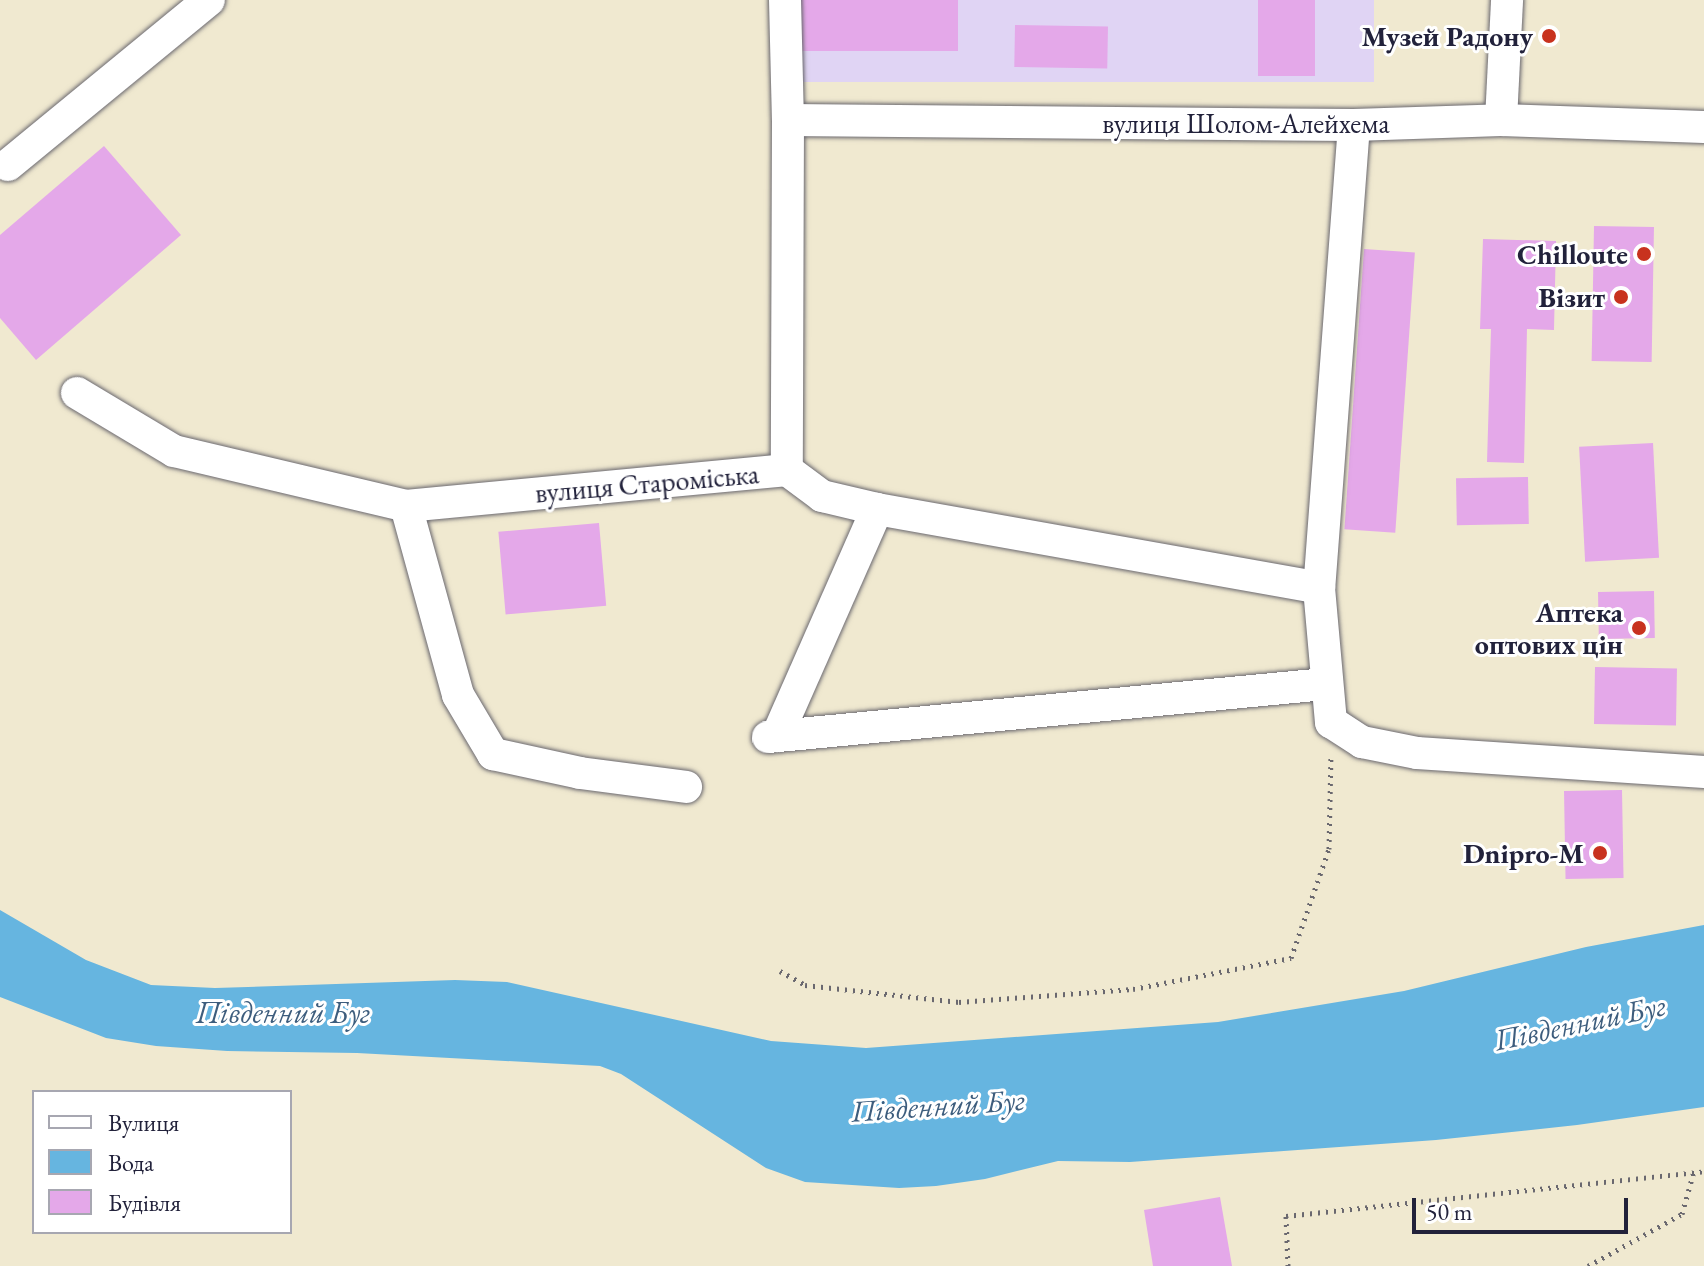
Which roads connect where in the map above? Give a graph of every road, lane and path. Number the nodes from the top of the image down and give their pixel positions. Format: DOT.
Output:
graph roads {
  1 [pos="209,0"];
  2 [pos="785,0"];
  3 [pos="1507,0"];
  4 [pos="788,120"];
  5 [pos="1501,120"];
  6 [pos="1354,125"];
  7 [pos="1704,127"];
  8 [pos="8,165"];
  9 [pos="77,393"];
  10 [pos="787,470"];
  11 [pos="406,506"];
  12 [pos="877,509"];
  13 [pos="1319,588"];
  14 [pos="1326,684"];
  15 [pos="1331,722"];
  16 [pos="1704,772"];
  17 [pos="686,787"];
  18 [pos="780,971"];
  19 [pos="1694,1171"];
  20 [pos="1704,1171"];
  21 [pos="1288,1266"];
  22 [pos="1588,1266"];
  1 -- 8 [label="street"];
  2 -- 4 [label="street"];
  3 -- 5 [label="street"];
  4 -- 6 [label="street, вулиця Шолом-Алейхема"];
  4 -- 10 [label="street"];
  5 -- 6 [label="street, вулиця Шолом-Алейхема"];
  5 -- 7 [label="street, вулиця Шолом-Алейхема"];
  6 -- 13 [label="street"];
  9 -- 11 [label="street, вулиця Староміська"];
  10 -- 11 [label="street, вулиця Староміська"];
  10 -- 12 [label="street, вулиця Староміська"];
  11 -- 17 [label="street"];
  12 -- 13 [label="street, вулиця Староміська"];
  12 -- 14 [label="street"];
  13 -- 14 [label="street"];
  14 -- 15 [label="street"];
  15 -- 16 [label="street"];
  15 -- 18 [label="path"];
  19 -- 20 [label="path"];
  19 -- 21 [label="path"];
  19 -- 22 [label="path"];
}
